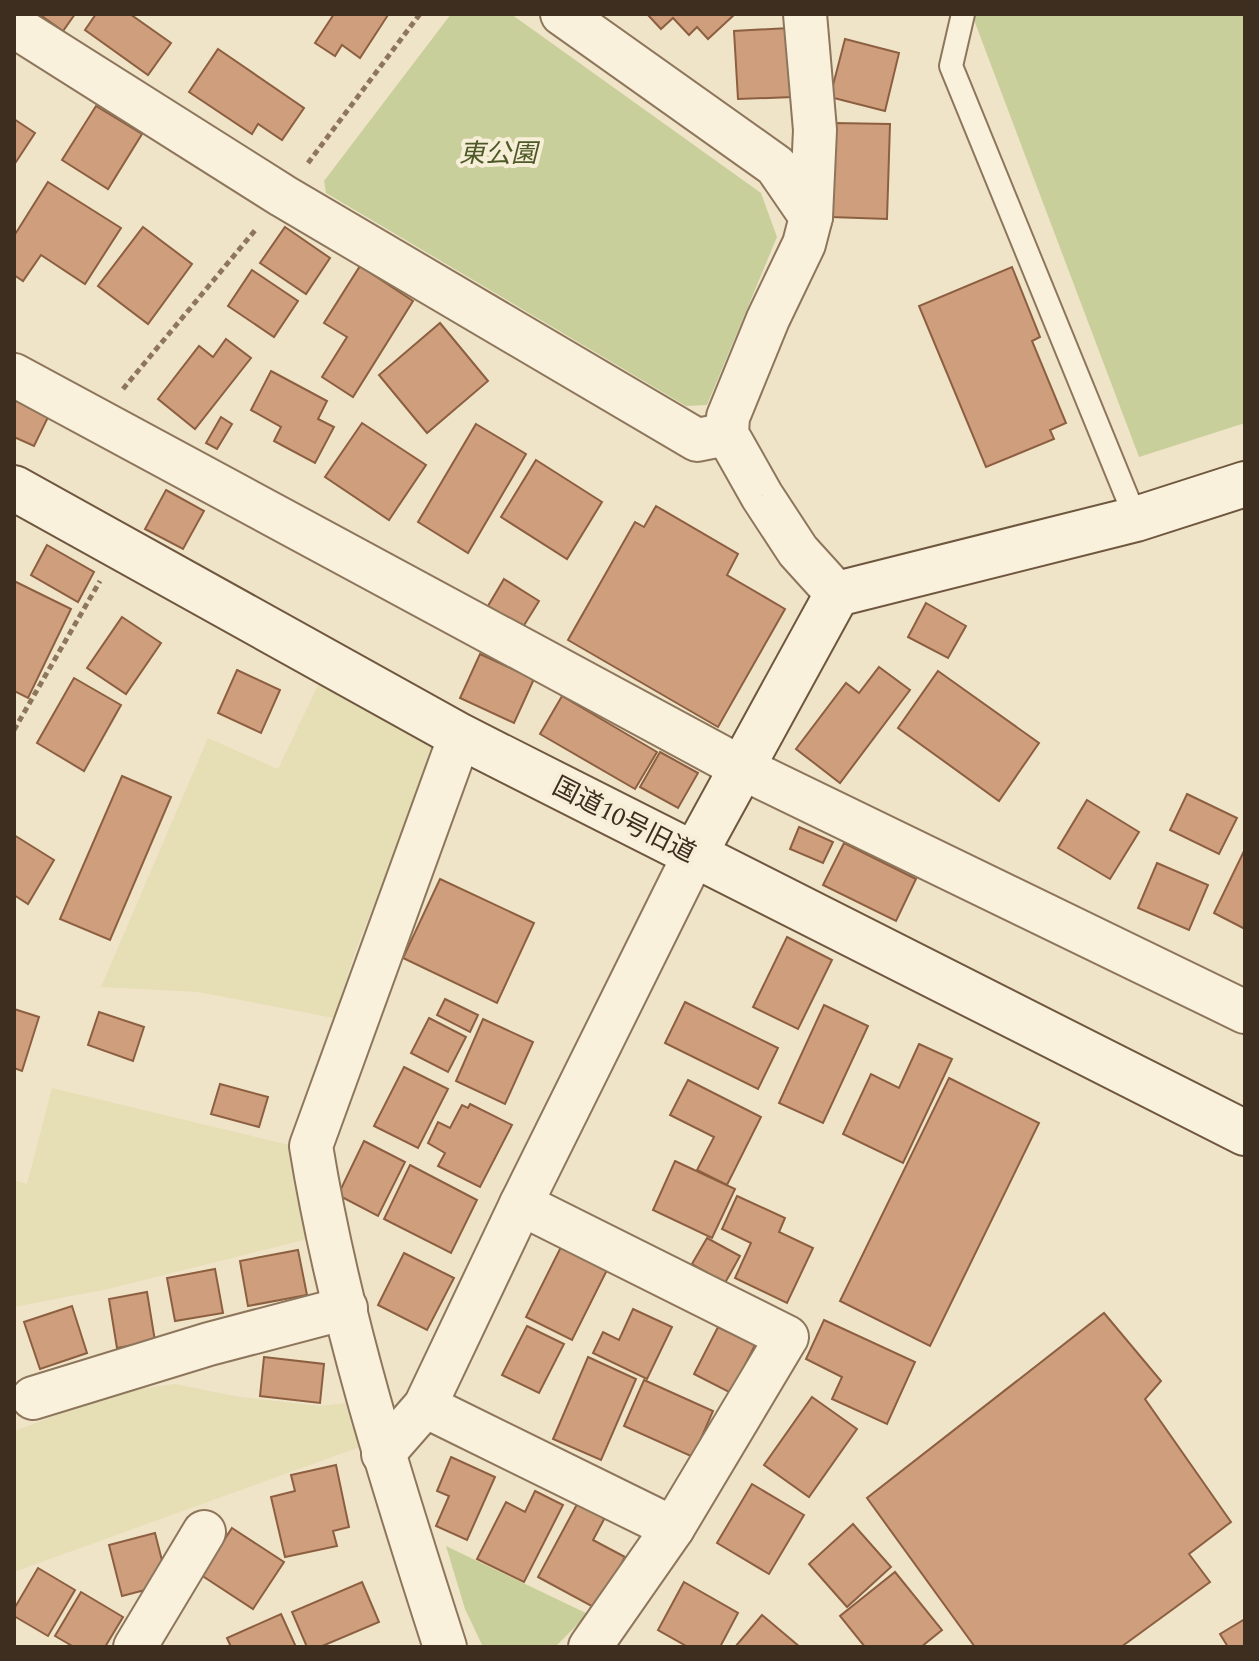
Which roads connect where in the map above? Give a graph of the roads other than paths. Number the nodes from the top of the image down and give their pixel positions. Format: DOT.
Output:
graph roads {
  1 [pos="562,14"];
  2 [pos="805,14"];
  3 [pos="963,14"];
  4 [pos="14,26"];
  5 [pos="811,217"];
  6 [pos="14,375"];
  7 [pos="727,434"];
  8 [pos="1245,484"];
  9 [pos="14,488"];
  10 [pos="1136,519"];
  11 [pos="837,594"];
  12 [pos="460,736"];
  13 [pos="740,767"];
  14 [pos="694,855"];
  15 [pos="1245,1012"];
  16 [pos="1245,1133"];
  17 [pos="521,1204"];
  18 [pos="346,1308"];
  19 [pos="33,1398"];
  20 [pos="425,1406"];
  21 [pos="383,1454"];
  22 [pos="673,1528"];
  23 [pos="204,1532"];
  24 [pos="135,1647"];
  25 [pos="445,1647"];
  26 [pos="590,1647"];
  1 -- 5 [label="street"];
  2 -- 5 [label="street"];
  3 -- 10 [label="lane"];
  4 -- 7 [label="street"];
  5 -- 7 [label="street"];
  6 -- 13 [label="street"];
  7 -- 11 [label="street"];
  8 -- 10 [label="street"];
  9 -- 12 [label="street, 国道10号旧道"];
  10 -- 11 [label="street"];
  11 -- 13 [label="street"];
  12 -- 14 [label="street, 国道10号旧道"];
  12 -- 18 [label="street"];
  13 -- 14 [label="street"];
  13 -- 15 [label="street"];
  14 -- 16 [label="street, 国道10号旧道"];
  14 -- 17 [label="street"];
  17 -- 20 [label="street"];
  17 -- 22 [label="street"];
  18 -- 19 [label="street"];
  18 -- 21 [label="street"];
  20 -- 21 [label="street"];
  20 -- 22 [label="street"];
  21 -- 25 [label="street"];
  22 -- 26 [label="street"];
  23 -- 24 [label="street"];
}
